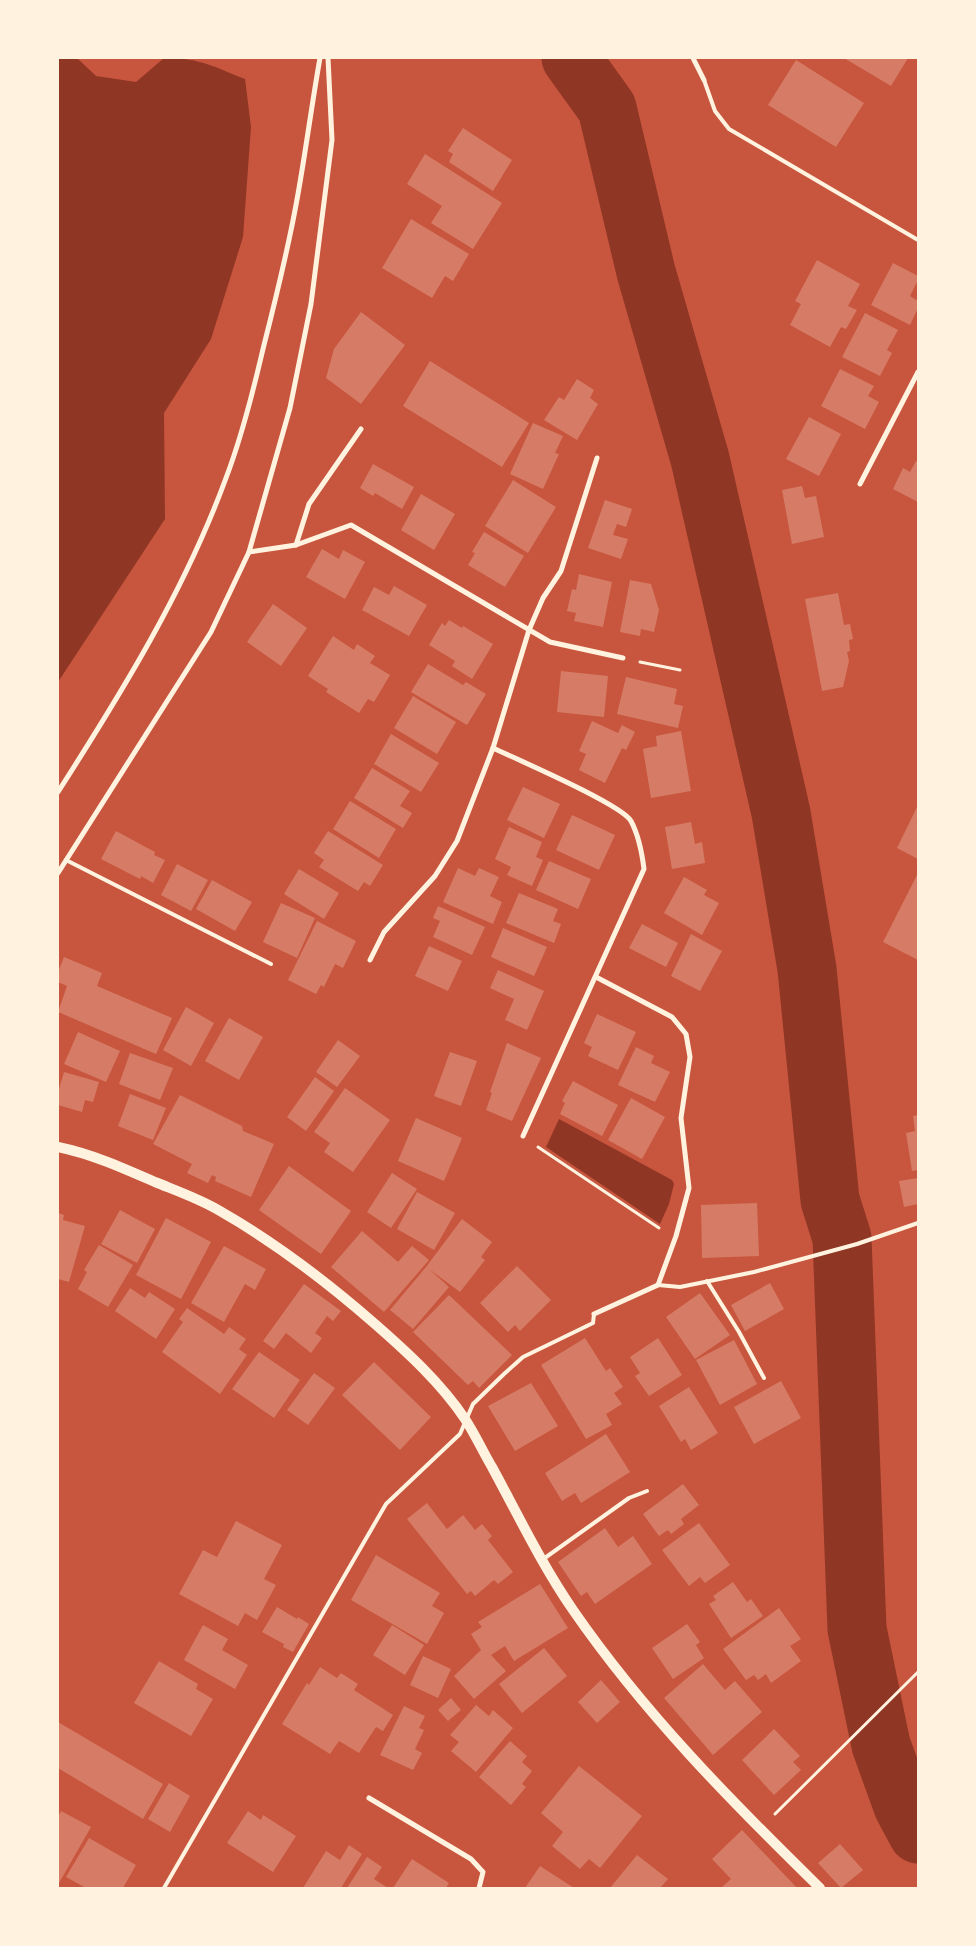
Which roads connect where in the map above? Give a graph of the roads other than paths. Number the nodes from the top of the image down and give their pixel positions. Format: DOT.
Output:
graph roads {
  1 [pos="320,58"];
  2 [pos="328,58"];
  3 [pos="693,58"];
  4 [pos="704,80"];
  5 [pos="918,240"];
  6 [pos="918,372"];
  7 [pos="361,429"];
  8 [pos="597,458"];
  9 [pos="860,484"];
  10 [pos="296,545"];
  11 [pos="249,552"];
  12 [pos="529,630"];
  13 [pos="622,658"];
  14 [pos="493,748"];
  15 [pos="58,792"];
  16 [pos="66,860"];
  17 [pos="58,873"];
  18 [pos="370,960"];
  19 [pos="271,964"];
  20 [pos="596,977"];
  21 [pos="523,1136"];
  22 [pos="58,1146"];
  23 [pos="918,1223"];
  24 [pos="707,1281"];
  25 [pos="658,1285"];
  26 [pos="594,1314"];
  27 [pos="764,1378"];
  28 [pos="466,1420"];
  29 [pos="647,1491"];
  30 [pos="542,1560"];
  31 [pos="369,1798"];
  32 [pos="164,1888"];
  33 [pos="479,1888"];
  34 [pos="820,1888"];
  1 -- 15 [label="street"];
  2 -- 11 [label="street"];
  3 -- 4 [label="street"];
  4 -- 5 [label="lane"];
  6 -- 9 [label="street"];
  7 -- 10 [label="street"];
  8 -- 12 [label="street"];
  10 -- 11 [label="street"];
  10 -- 12 [label="street"];
  11 -- 16 [label="street"];
  12 -- 13 [label="street"];
  12 -- 14 [label="street"];
  14 -- 18 [label="street"];
  14 -- 20 [label="street"];
  16 -- 17 [label="street"];
  16 -- 19 [label="lane"];
  20 -- 21 [label="street"];
  20 -- 25 [label="street"];
  22 -- 28 [label="main road"];
  23 -- 24 [label="lane"];
  24 -- 25 [label="lane"];
  24 -- 27 [label="lane"];
  25 -- 26 [label="street"];
  26 -- 28 [label="lane"];
  28 -- 30 [label="main road"];
  28 -- 32 [label="lane"];
  29 -- 30 [label="lane"];
  30 -- 34 [label="main road"];
  31 -- 33 [label="street"];
}
